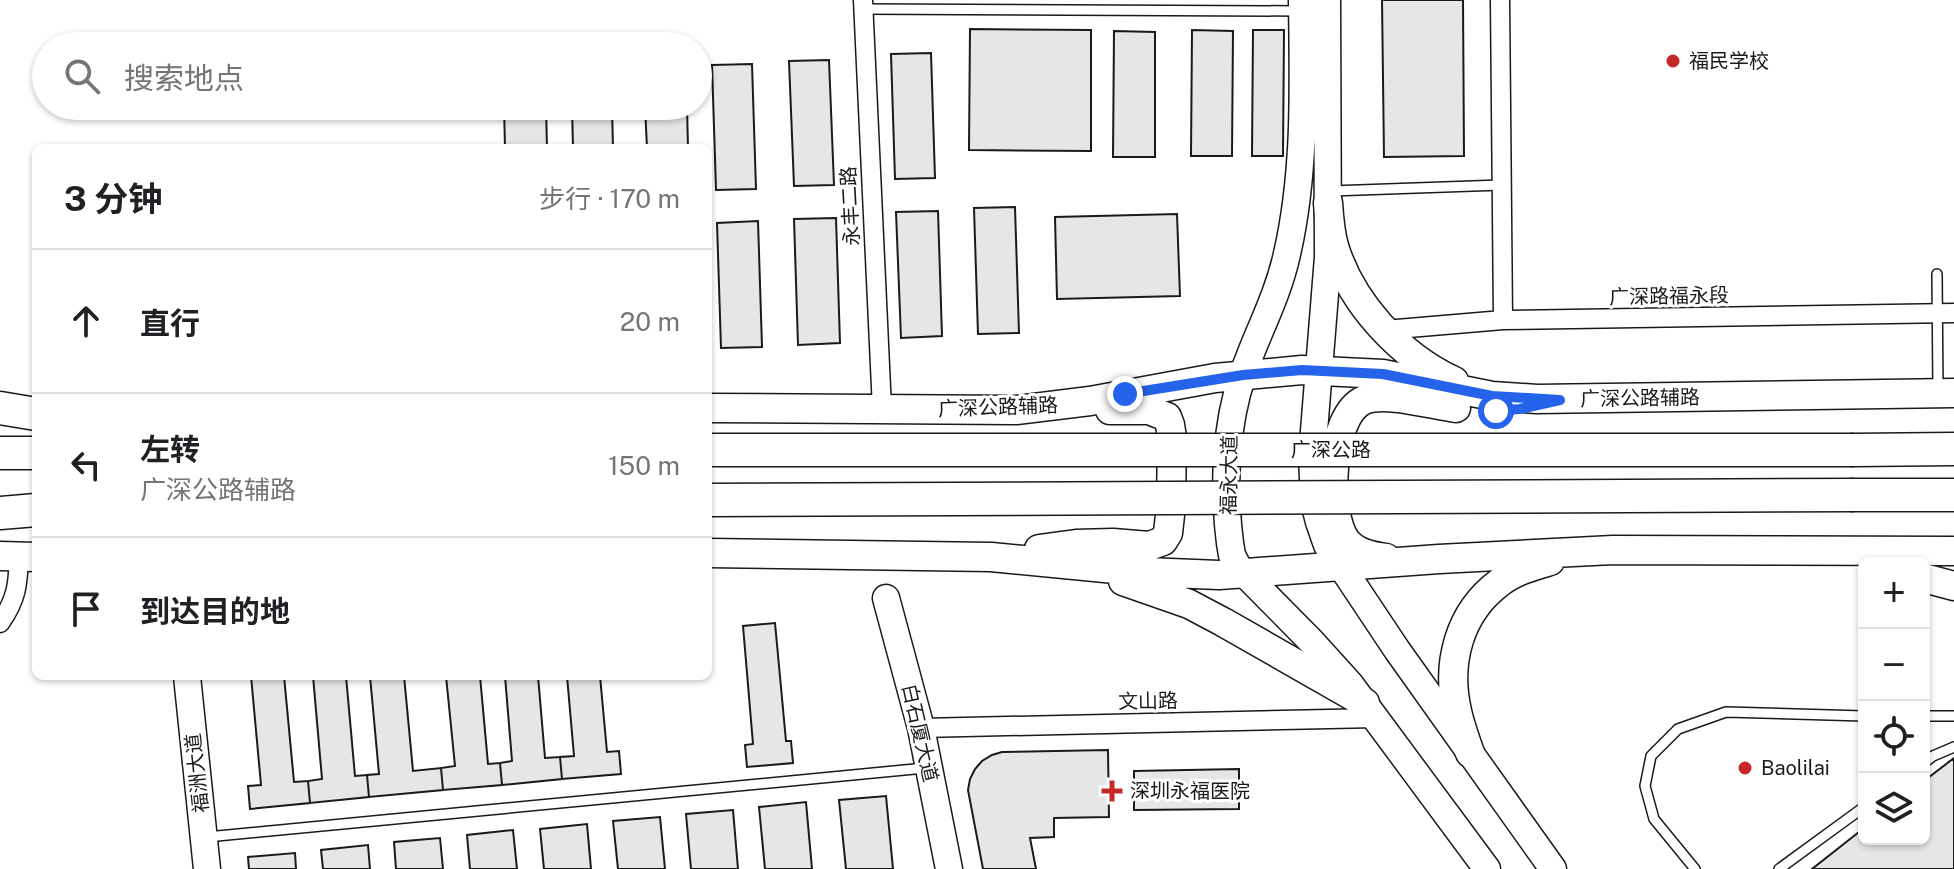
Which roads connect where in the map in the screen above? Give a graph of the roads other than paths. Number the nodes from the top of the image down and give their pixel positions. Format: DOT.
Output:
graph roads {
  1 [pos="1327,0"];
  2 [pos="1500,0"];
  3 [pos="863,4"];
  4 [pos="1302,6"];
  5 [pos="1501,185"];
  6 [pos="1328,197"];
  7 [pos="1937,274"];
  8 [pos="1946,313"];
  9 [pos="1503,320"];
  10 [pos="1385,330"];
  11 [pos="1318,370"];
  12 [pos="1243,375"];
  13 [pos="1946,393"];
  14 [pos="1492,396"];
  15 [pos="1560,400"];
  16 [pos="32,403"];
  17 [pos="0,406"];
  18 [pos="712,408"];
  19 [pos="882,409"];
  20 [pos="1016,410"];
  21 [pos="32,413"];
  22 [pos="1954,449"];
  23 [pos="712,450"];
  24 [pos="0,453"];
  25 [pos="32,453"];
  26 [pos="1954,495"];
  27 [pos="712,500"];
  28 [pos="32,509"];
  29 [pos="0,510"];
  30 [pos="1613,550"];
  31 [pos="1826,550"];
  32 [pos="1954,551"];
  33 [pos="712,553"];
  34 [pos="18,556"];
  35 [pos="991,557"];
  36 [pos="1439,559"];
  37 [pos="1858,559"];
  38 [pos="1065,563"];
  39 [pos="1342,567"];
  40 [pos="1245,575"];
  41 [pos="1930,580"];
  42 [pos="1954,586"];
  43 [pos="886,598"];
  44 [pos="0,623"];
  45 [pos="187,680"];
  46 [pos="1371,711"];
  47 [pos="1858,716"];
  48 [pos="1930,716"];
  49 [pos="1954,716"];
  50 [pos="921,728"];
  51 [pos="1954,747"];
  52 [pos="1470,753"];
  53 [pos="1930,758"];
  54 [pos="929,768"];
  55 [pos="1858,811"];
  56 [pos="203,837"];
  57 [pos="207,869"];
  58 [pos="949,869"];
  59 [pos="1487,869"];
  60 [pos="1553,869"];
  61 [pos="1695,869"];
  62 [pos="1779,869"];
  1 -- 6 [label="main road"];
  2 -- 5 [label="street"];
  3 -- 4 [label="lane"];
  3 -- 19 [label="street, 永丰二路"];
  4 -- 12 [label="main road, 福永大道"];
  5 -- 6 [label="lane"];
  5 -- 9 [label="street"];
  6 -- 10 [label="main road"];
  6 -- 11 [label="main road"];
  7 -- 8 [label="lane"];
  8 -- 9 [label="street, 广深路福永段"];
  8 -- 13 [label="lane"];
  9 -- 10 [label="street, 广深路福永段"];
  10 -- 14 [label="main road"];
  11 -- 12 [label="main road, 广深公路辅路"];
  11 -- 14 [label="main road, 广深公路辅路"];
  11 -- 39 [label="main road"];
  12 -- 20 [label="main road, 广深公路辅路"];
  12 -- 40 [label="main road, 福永大道"];
  13 -- 15 [label="main road, 广深公路辅路"];
  14 -- 15 [label="main road, 广深公路辅路"];
  15 -- 36 [label="main road"];
  16 -- 17 [label="main road"];
  17 -- 21 [label="highway"];
  18 -- 19 [label="main road, 广深公路辅路"];
  19 -- 20 [label="main road, 广深公路辅路"];
  20 -- 35 [label="main road"];
  22 -- 23 [label="highway, 广深公路, bridge"];
  24 -- 25 [label="highway"];
  26 -- 27 [label="highway, bridge"];
  28 -- 29 [label="highway"];
  30 -- 31 [label="main road"];
  30 -- 36 [label="main road"];
  30 -- 52 [label="main road"];
  31 -- 32 [label="main road"];
  31 -- 37 [label="main road"];
  33 -- 35 [label="main road"];
  34 -- 44 [label="street"];
  35 -- 38 [label="main road"];
  36 -- 39 [label="main road"];
  38 -- 40 [label="main road"];
  38 -- 46 [label="main road"];
  39 -- 40 [label="main road"];
  39 -- 52 [label="main road"];
  40 -- 46 [label="main road, 福永大道"];
  41 -- 42 [label="main road"];
  43 -- 50 [label="main road, 白石厦大道"];
  45 -- 56 [label="main road, 福洲大道"];
  46 -- 50 [label="street, 文山路"];
  46 -- 59 [label="main road, 福永大道"];
  47 -- 61 [label="lane"];
  48 -- 49 [label="lane"];
  50 -- 54 [label="main road, 白石厦大道"];
  51 -- 53 [label="lane"];
  52 -- 60 [label="main road"];
  54 -- 56 [label="lane"];
  54 -- 58 [label="main road, 白石厦大道"];
  55 -- 62 [label="lane"];
  56 -- 57 [label="main road, 福洲大道"];
}
